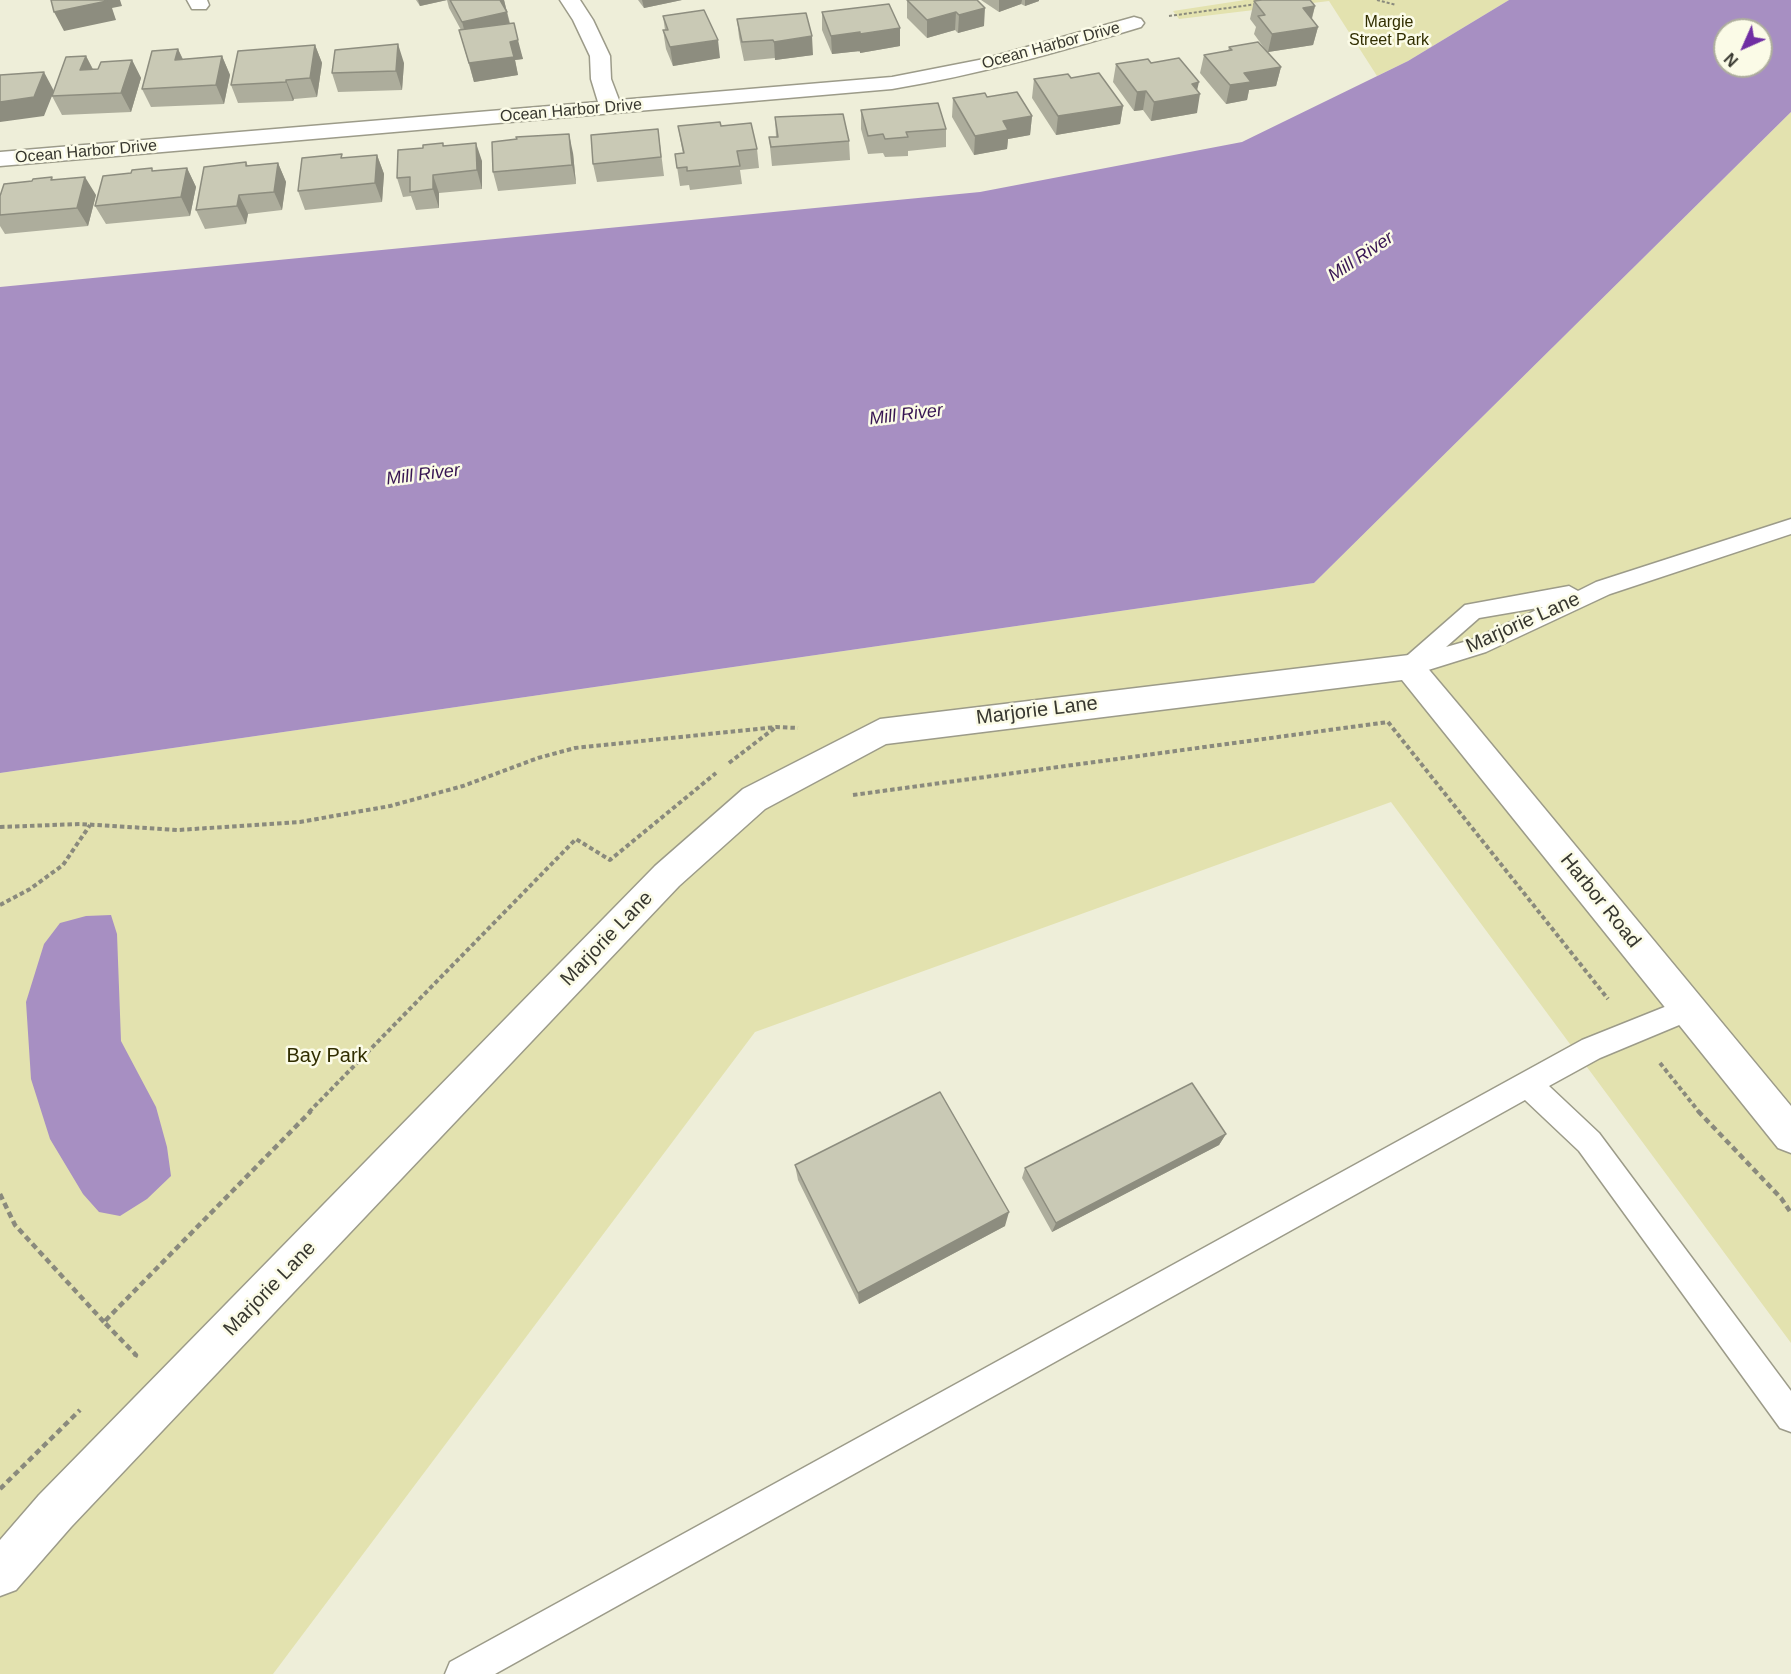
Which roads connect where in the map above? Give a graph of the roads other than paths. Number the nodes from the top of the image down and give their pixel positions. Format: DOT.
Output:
graph roads {
  1 [pos="570,0"];
  2 [pos="1134,23"];
  3 [pos="611,108"];
  4 [pos="0,159"];
  5 [pos="1791,526"];
  6 [pos="1603,588"];
  7 [pos="1408,667"];
  8 [pos="1687,1010"];
  9 [pos="1528,1084"];
  10 [pos="1791,1135"];
  11 [pos="1791,1417"];
  12 [pos="0,1574"];
  13 [pos="462,1674"];
  1 -- 3 [label="street"];
  2 -- 3 [label="street, Ocean Harbor Drive"];
  3 -- 4 [label="street, Ocean Harbor Drive"];
  5 -- 6 [label="lane, Marjorie Lane"];
  6 -- 7 [label="lane, Marjorie Lane"];
  6 -- 7 [label="lane, Marjorie Lane"];
  7 -- 8 [label="street, Harbor Road"];
  7 -- 12 [label="street, Marjorie Lane"];
  8 -- 9 [label="lane"];
  8 -- 10 [label="street, Harbor Road"];
  9 -- 11 [label="lane"];
  9 -- 13 [label="lane"];
}
